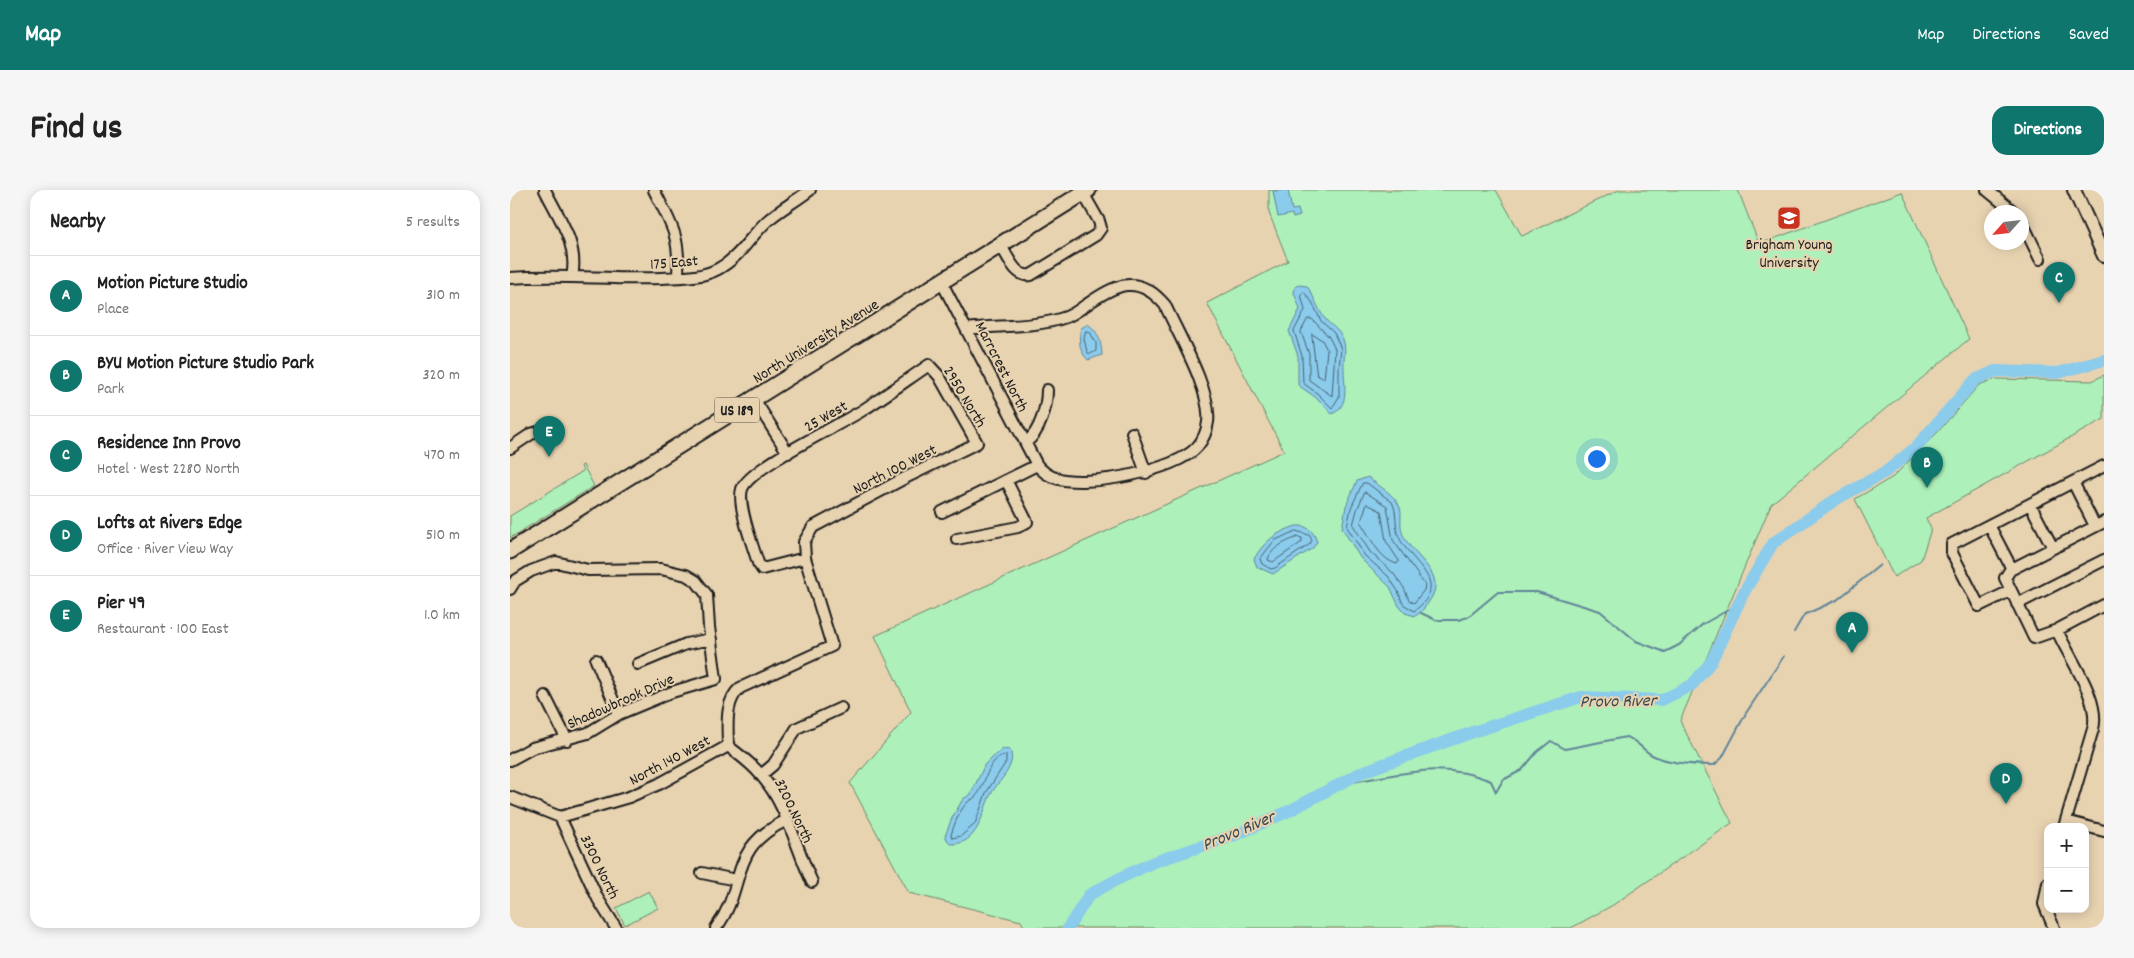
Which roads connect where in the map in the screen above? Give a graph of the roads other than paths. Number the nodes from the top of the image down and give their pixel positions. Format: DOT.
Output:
graph roads {
  1 [pos="545,190"];
  2 [pos="654,190"];
  3 [pos="810,190"];
  4 [pos="1987,190"];
  5 [pos="2074,190"];
  6 [pos="1086,192"];
  7 [pos="2005,205"];
  8 [pos="2029,236"];
  9 [pos="1000,244"];
  10 [pos="2104,256"];
  11 [pos="2040,259"];
  12 [pos="572,277"];
  13 [pos="678,277"];
  14 [pos="510,278"];
  15 [pos="941,281"];
  16 [pos="967,328"];
  17 [pos="929,365"];
  18 [pos="1047,390"];
  19 [pos="754,399"];
  20 [pos="548,429"];
  21 [pos="1132,433"];
  22 [pos="1026,442"];
  23 [pos="977,443"];
  24 [pos="510,448"];
  25 [pos="788,453"];
  26 [pos="1037,465"];
  27 [pos="2104,466"];
  28 [pos="1146,473"];
  29 [pos="1006,480"];
  30 [pos="2073,482"];
  31 [pos="2030,504"];
  32 [pos="942,512"];
  33 [pos="2099,524"];
  34 [pos="1989,525"];
  35 [pos="957,539"];
  36 [pos="2053,548"];
  37 [pos="510,551"];
  38 [pos="805,558"];
  39 [pos="2104,560"];
  40 [pos="2012,569"];
  41 [pos="510,589"];
  42 [pos="2010,591"];
  43 [pos="2017,604"];
  44 [pos="2104,605"];
  45 [pos="2056,630"];
  46 [pos="711,639"];
  47 [pos="596,660"];
  48 [pos="638,664"];
  49 [pos="545,696"];
  50 [pos="841,708"];
  51 [pos="619,714"];
  52 [pos="567,740"];
  53 [pos="728,746"];
  54 [pos="510,760"];
  55 [pos="761,775"];
  56 [pos="510,797"];
  57 [pos="560,817"];
  58 [pos="787,820"];
  59 [pos="2065,823"];
  60 [pos="2089,828"];
  61 [pos="2104,831"];
  62 [pos="702,873"];
  63 [pos="736,880"];
  64 [pos="812,882"];
  65 [pos="2048,913"];
  66 [pos="616,928"];
  67 [pos="716,928"];
  68 [pos="2054,928"];
  1 -- 12 [label="street"];
  2 -- 13 [label="street"];
  3 -- 13 [label="street, 175 East"];
  4 -- 7 [label="street"];
  5 -- 10 [label="main road"];
  6 -- 9 [label="highway, North University Avenue / US 189"];
  6 -- 9 [label="street"];
  8 -- 11 [label="street"];
  9 -- 15 [label="highway, North University Avenue / US 189"];
  12 -- 13 [label="street, 175 East"];
  12 -- 14 [label="street, 175 East"];
  15 -- 16 [label="street, Marrcrest North"];
  15 -- 19 [label="highway, North University Avenue / US 189"];
  16 -- 22 [label="street, Marrcrest North"];
  16 -- 28 [label="street"];
  17 -- 23 [label="street, 2950 North"];
  17 -- 25 [label="street, 25 West"];
  18 -- 22 [label="street"];
  19 -- 25 [label="street"];
  19 -- 37 [label="highway, North University Avenue / US 189"];
  20 -- 24 [label="street"];
  21 -- 28 [label="street"];
  22 -- 26 [label="street, Marrcrest North"];
  23 -- 38 [label="street, North 100 West"];
  25 -- 38 [label="street, 25 West"];
  26 -- 28 [label="street"];
  26 -- 29 [label="street"];
  27 -- 30 [label="street"];
  29 -- 32 [label="street"];
  29 -- 35 [label="street"];
  30 -- 31 [label="street"];
  30 -- 33 [label="street"];
  31 -- 34 [label="street"];
  31 -- 36 [label="street"];
  33 -- 36 [label="street"];
  34 -- 40 [label="street"];
  34 -- 42 [label="street"];
  36 -- 40 [label="street"];
  38 -- 53 [label="street"];
  39 -- 43 [label="street"];
  40 -- 42 [label="street"];
  41 -- 46 [label="street"];
  42 -- 43 [label="street"];
  43 -- 45 [label="street"];
  44 -- 45 [label="street"];
  45 -- 59 [label="street"];
  46 -- 48 [label="street"];
  46 -- 51 [label="street, Shadowbrook Drive"];
  47 -- 51 [label="street"];
  49 -- 52 [label="street"];
  50 -- 55 [label="street"];
  51 -- 52 [label="street, Shadowbrook Drive"];
  52 -- 54 [label="street, Shadowbrook Drive"];
  53 -- 55 [label="street, 3200 North"];
  53 -- 57 [label="street, North 140 West"];
  55 -- 58 [label="street, 3200 North"];
  56 -- 57 [label="street"];
  57 -- 66 [label="street, 3300 North"];
  58 -- 63 [label="street"];
  58 -- 64 [label="street, 3200 North"];
  60 -- 61 [label="street"];
  62 -- 63 [label="street"];
  63 -- 67 [label="street"];
  65 -- 68 [label="street"];
}
